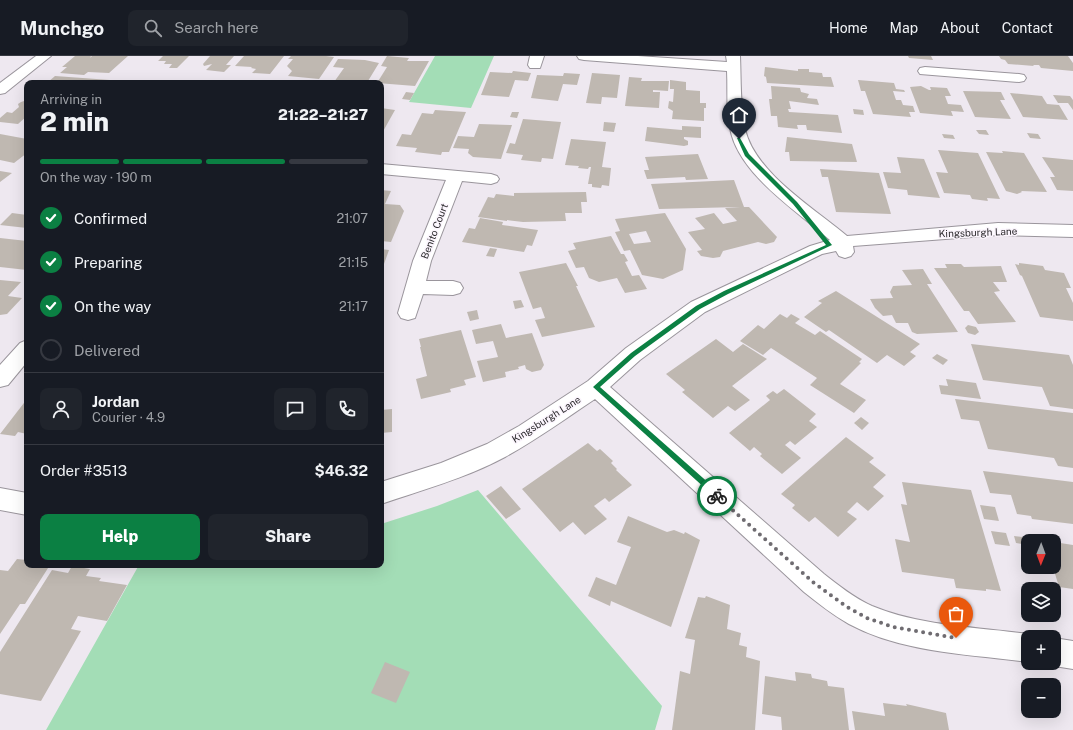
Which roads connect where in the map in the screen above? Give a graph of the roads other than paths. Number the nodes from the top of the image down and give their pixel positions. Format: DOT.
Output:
graph roads {
  1 [pos="44,56"];
  2 [pos="584,56"];
  3 [pos="733,62"];
  4 [pos="967,62"];
  5 [pos="925,71"];
  6 [pos="974,74"];
  7 [pos="1018,78"];
  8 [pos="0,90"];
  9 [pos="384,169"];
  10 [pos="456,176"];
  11 [pos="491,179"];
  12 [pos="1026,230"];
  13 [pos="1073,231"];
  14 [pos="1073,235"];
  15 [pos="839,247"];
  16 [pos="415,287"];
  17 [pos="454,288"];
  18 [pos="408,313"];
  19 [pos="24,351"];
  20 [pos="0,379"];
  21 [pos="596,387"];
  22 [pos="384,492"];
  23 [pos="0,499"];
  24 [pos="24,504"];
  25 [pos="24,505"];
  26 [pos="0,508"];
  27 [pos="1021,647"];
  28 [pos="1061,653"];
  29 [pos="1073,655"];
  1 -- 8 [label="street"];
  2 -- 3 [label="street"];
  3 -- 15 [label="street"];
  4 -- 6 [label="street"];
  5 -- 6 [label="street"];
  6 -- 7 [label="street"];
  9 -- 10 [label="street"];
  10 -- 11 [label="street"];
  10 -- 16 [label="street, Benito Court"];
  12 -- 13 [label="street, Kingsburgh Lane"];
  12 -- 14 [label="street, Kingsburgh Lane"];
  12 -- 15 [label="street, Kingsburgh Lane"];
  15 -- 21 [label="street, Kingsburgh Lane"];
  16 -- 17 [label="street"];
  16 -- 18 [label="street, Benito Court"];
  19 -- 20 [label="street"];
  21 -- 22 [label="street, Kingsburgh Lane"];
  21 -- 27 [label="street"];
  23 -- 24 [label="street"];
  25 -- 26 [label="street"];
  28 -- 29 [label="street"];
}
